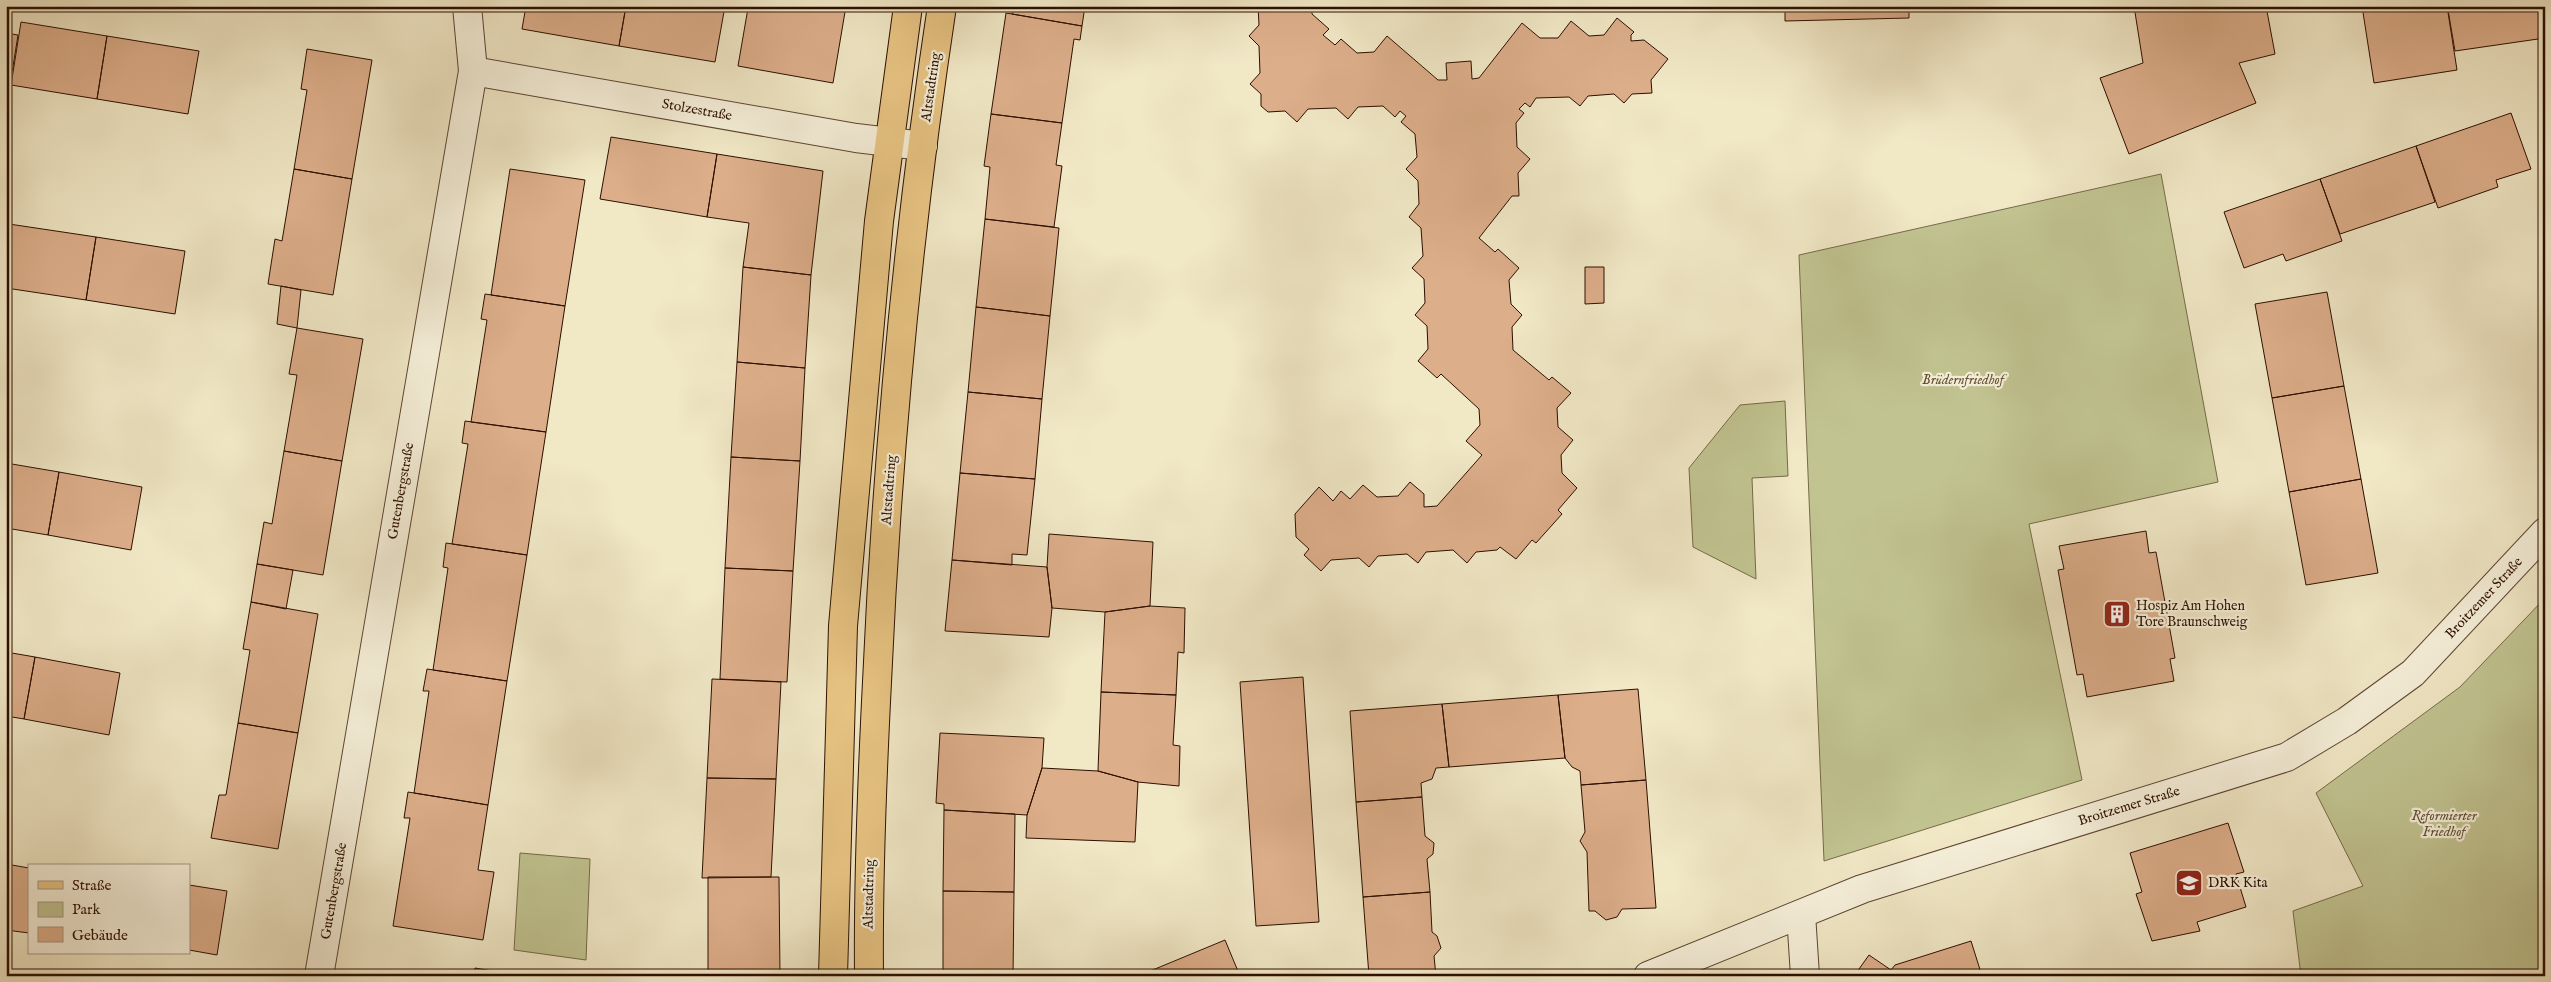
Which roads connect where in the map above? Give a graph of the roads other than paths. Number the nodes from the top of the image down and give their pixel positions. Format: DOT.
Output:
graph roads {
  1 [pos="467,6"];
  2 [pos="908,6"];
  3 [pos="942,6"];
  4 [pos="473,71"];
  5 [pos="888,141"];
  6 [pos="923,146"];
  7 [pos="2545,532"];
  8 [pos="1801,914"];
  9 [pos="319,976"];
  10 [pos="833,976"];
  11 [pos="869,976"];
  12 [pos="1648,976"];
  13 [pos="1805,976"];
  1 -- 4 [label="street, Gutenbergstraße"];
  2 -- 5 [label="main road"];
  3 -- 6 [label="main road, Altstadtring"];
  4 -- 5 [label="street, Stolzestraße"];
  4 -- 9 [label="street, Gutenbergstraße"];
  5 -- 6 [label="street, Stolzestraße"];
  5 -- 10 [label="main road"];
  6 -- 11 [label="main road, Altstadtring"];
  7 -- 8 [label="street, Broitzemer Straße"];
  8 -- 12 [label="street, Broitzemer Straße"];
  8 -- 13 [label="street"];
}
